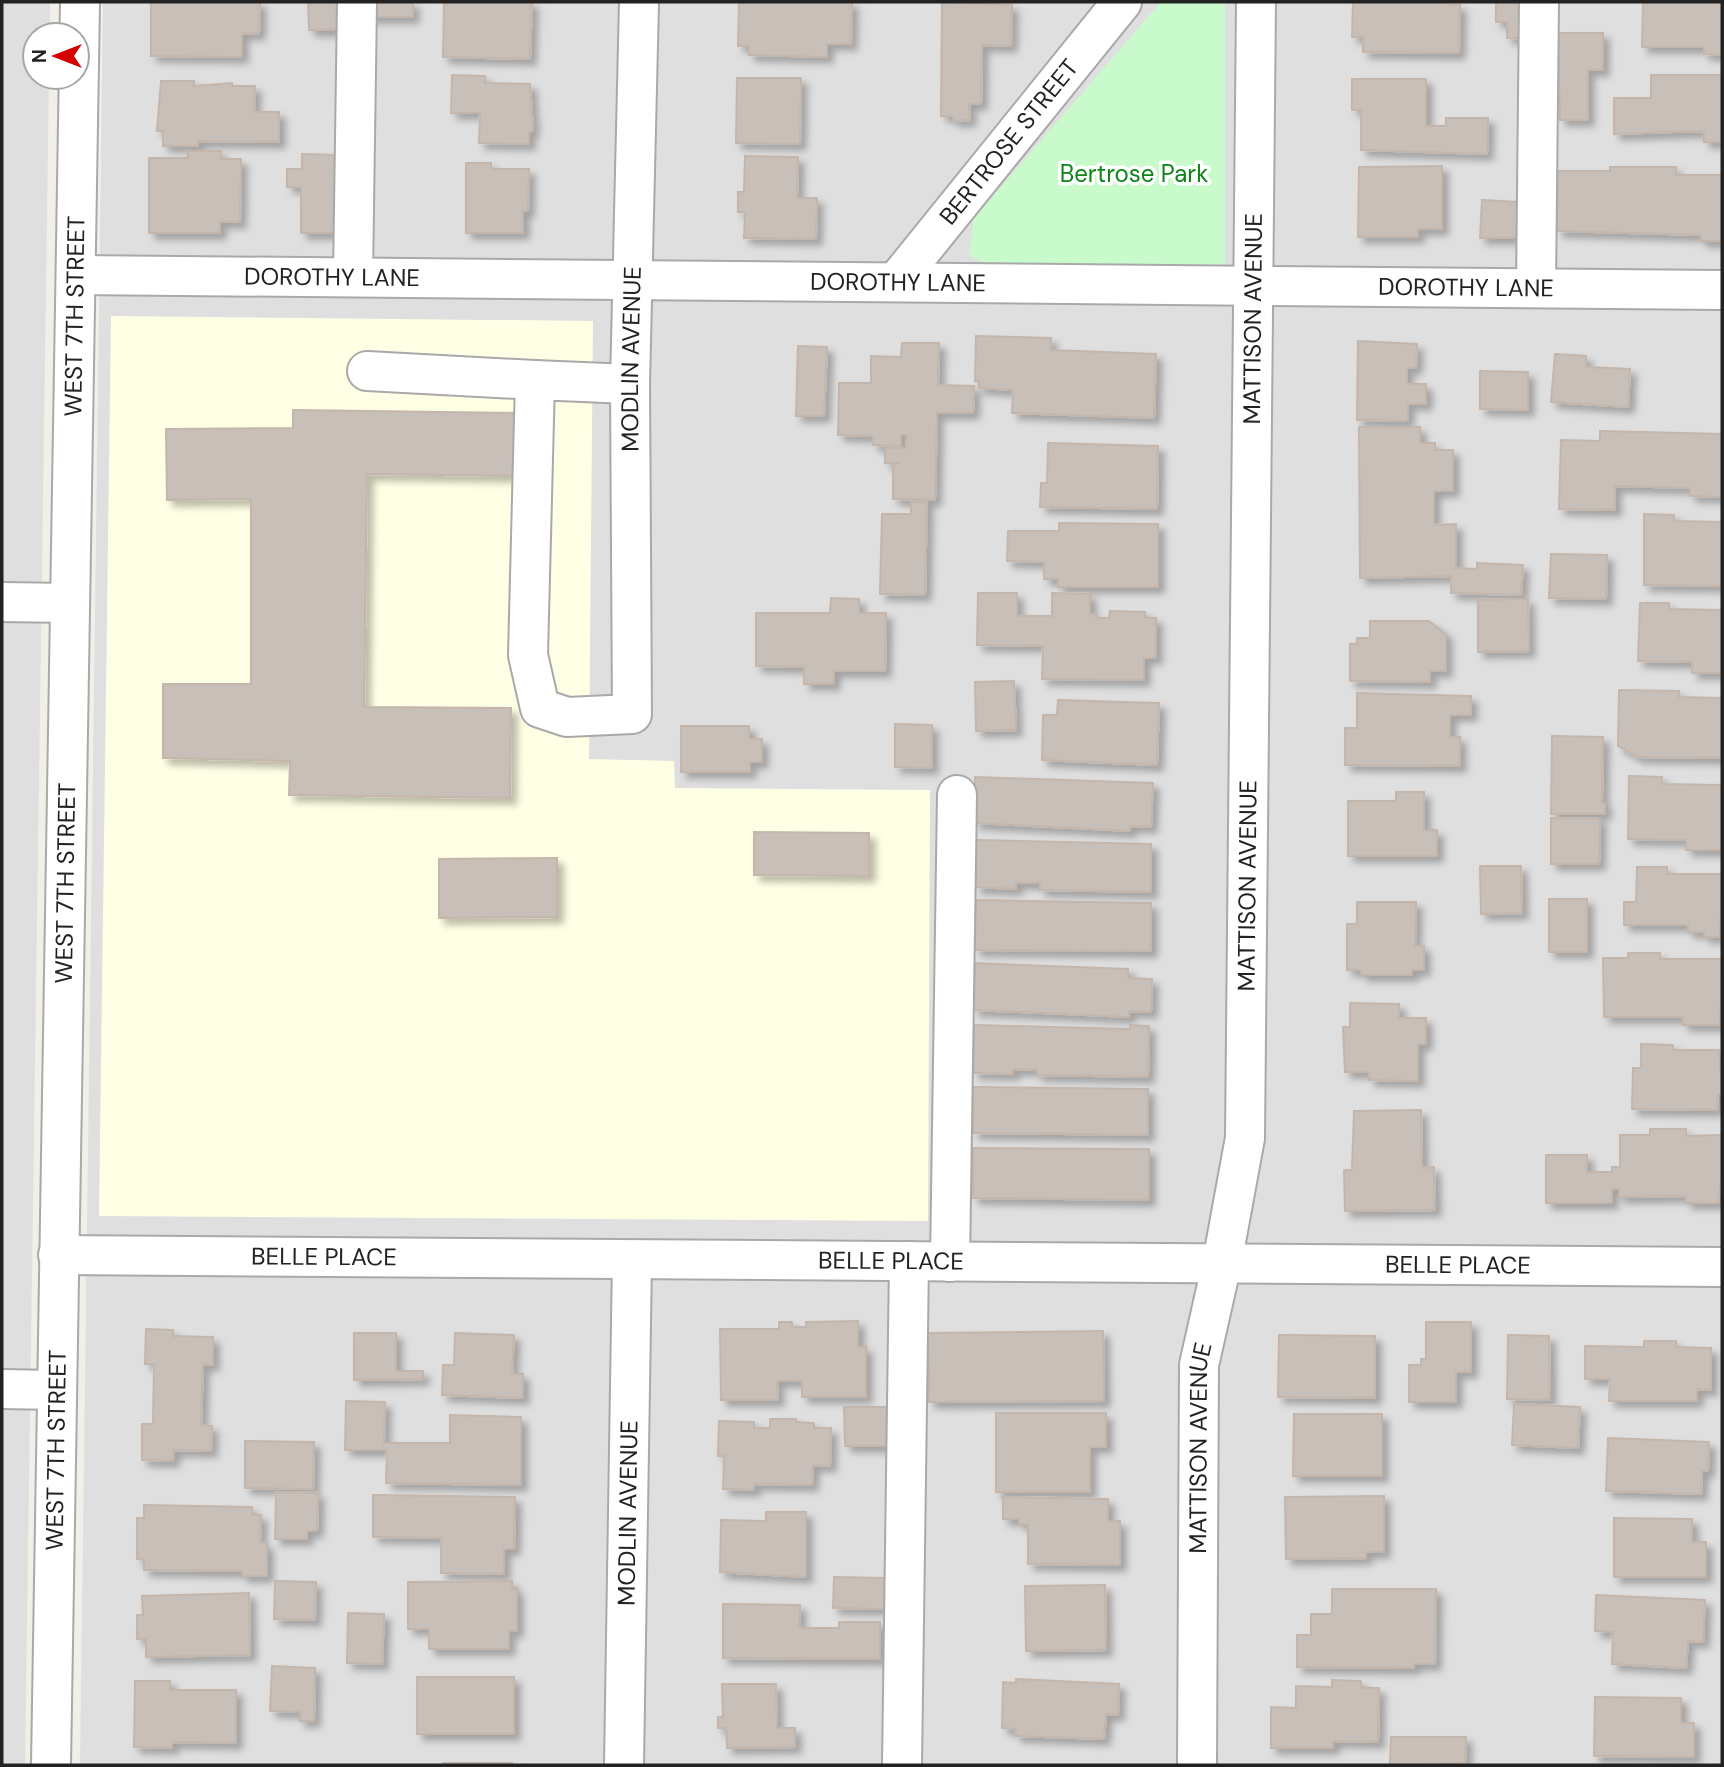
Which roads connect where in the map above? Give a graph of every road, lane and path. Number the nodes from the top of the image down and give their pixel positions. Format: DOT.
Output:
graph roads {
  1 [pos="80,2"];
  2 [pos="357,2"];
  3 [pos="639,2"];
  4 [pos="1122,2"];
  5 [pos="1256,2"];
  6 [pos="1539,2"];
  7 [pos="76,275"];
  8 [pos="353,277"];
  9 [pos="632,280"];
  10 [pos="896,282"];
  11 [pos="1252,285"];
  12 [pos="1536,288"];
  13 [pos="1722,290"];
  14 [pos="367,371"];
  15 [pos="535,380"];
  16 [pos="630,384"];
  17 [pos="2,602"];
  18 [pos="70,603"];
  19 [pos="957,795"];
  20 [pos="58,1255"];
  21 [pos="632,1260"];
  22 [pos="909,1261"];
  23 [pos="950,1262"];
  24 [pos="1222,1264"];
  25 [pos="1722,1267"];
  26 [pos="2,1389"];
  27 [pos="57,1390"];
  28 [pos="51,1765"];
  29 [pos="624,1765"];
  30 [pos="902,1765"];
  31 [pos="1197,1765"];
  1 -- 7 [label="street, WEST 7TH STREET"];
  2 -- 8 [label="street"];
  3 -- 9 [label="street, MODLIN AVENUE"];
  4 -- 10 [label="street, BERTROSE STREET"];
  5 -- 11 [label="street, MATTISON AVENUE"];
  6 -- 12 [label="street"];
  7 -- 8 [label="street, DOROTHY LANE"];
  7 -- 18 [label="street, WEST 7TH STREET"];
  8 -- 9 [label="street, DOROTHY LANE"];
  9 -- 10 [label="street, DOROTHY LANE"];
  9 -- 16 [label="street, MODLIN AVENUE"];
  10 -- 11 [label="street, DOROTHY LANE"];
  11 -- 12 [label="street, DOROTHY LANE"];
  11 -- 24 [label="street, MATTISON AVENUE"];
  12 -- 13 [label="street, DOROTHY LANE"];
  14 -- 15 [label="street"];
  15 -- 16 [label="street"];
  15 -- 16 [label="street, MODLIN AVENUE"];
  17 -- 18 [label="street"];
  18 -- 20 [label="street, WEST 7TH STREET"];
  19 -- 23 [label="street"];
  20 -- 21 [label="street, BELLE PLACE"];
  20 -- 27 [label="street, WEST 7TH STREET"];
  21 -- 22 [label="street, BELLE PLACE"];
  21 -- 29 [label="street, MODLIN AVENUE"];
  22 -- 23 [label="street, BELLE PLACE"];
  22 -- 30 [label="street"];
  23 -- 24 [label="street, BELLE PLACE"];
  24 -- 25 [label="street, BELLE PLACE"];
  24 -- 31 [label="street, MATTISON AVENUE"];
  26 -- 27 [label="street"];
  27 -- 28 [label="street, WEST 7TH STREET"];
}
